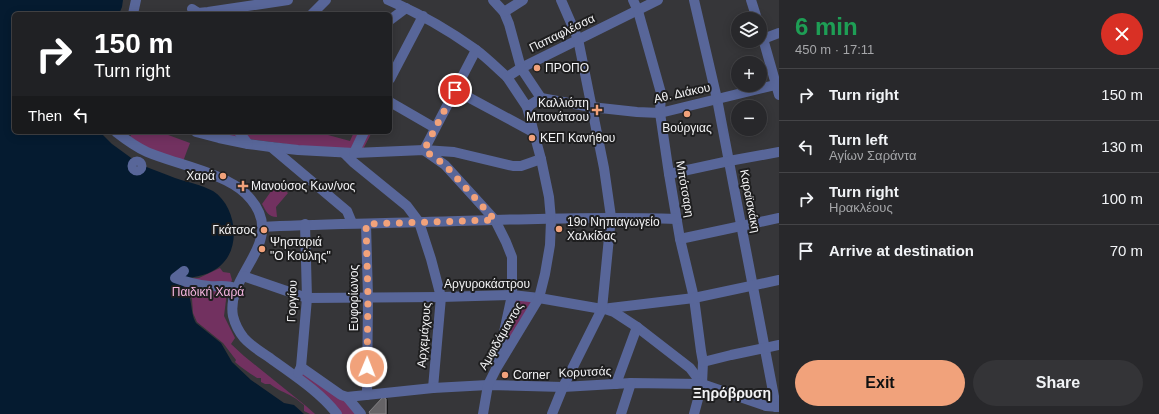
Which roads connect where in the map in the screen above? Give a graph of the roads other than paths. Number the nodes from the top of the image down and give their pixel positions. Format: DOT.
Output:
graph roads {
  1 [pos="136,0"];
  2 [pos="288,0"];
  3 [pos="326,0"];
  4 [pos="388,0"];
  5 [pos="493,0"];
  6 [pos="524,0"];
  7 [pos="561,0"];
  8 [pos="633,0"];
  9 [pos="658,0"];
  10 [pos="694,0"];
  11 [pos="751,0"];
  12 [pos="406,8"];
  13 [pos="638,11"];
  14 [pos="134,12"];
  15 [pos="208,12"];
  16 [pos="314,12"];
  17 [pos="504,12"];
  18 [pos="755,12"];
  19 [pos="423,16"];
  20 [pos="392,18"];
  21 [pos="779,33"];
  22 [pos="767,38"];
  23 [pos="578,39"];
  24 [pos="767,48"];
  25 [pos="476,50"];
  26 [pos="521,68"];
  27 [pos="392,75"];
  28 [pos="507,77"];
  29 [pos="778,88"];
  30 [pos="455,90"];
  31 [pos="541,98"];
  32 [pos="717,99"];
  33 [pos="392,103"];
  34 [pos="527,107"];
  35 [pos="591,107"];
  36 [pos="660,113"];
  37 [pos="435,128"];
  38 [pos="533,132"];
  39 [pos="119,134"];
  40 [pos="204,134"];
  41 [pos="240,134"];
  42 [pos="363,134"];
  43 [pos="248,144"];
  44 [pos="271,147"];
  45 [pos="424,150"];
  46 [pos="146,151"];
  47 [pos="779,152"];
  48 [pos="349,153"];
  49 [pos="542,160"];
  50 [pos="729,161"];
  51 [pos="139,162"];
  52 [pos="669,174"];
  53 [pos="611,217"];
  54 [pos="779,218"];
  55 [pos="677,219"];
  56 [pos="495,220"];
  57 [pos="551,220"];
  58 [pos="419,222"];
  59 [pos="352,223"];
  60 [pos="305,224"];
  61 [pos="366,224"];
  62 [pos="741,225"];
  63 [pos="262,227"];
  64 [pos="680,239"];
  65 [pos="184,271"];
  66 [pos="244,276"];
  67 [pos="779,280"];
  68 [pos="752,285"];
  69 [pos="238,289"];
  70 [pos="512,295"];
  71 [pos="368,297"];
  72 [pos="441,297"];
  73 [pos="307,298"];
  74 [pos="539,298"];
  75 [pos="694,298"];
  76 [pos="602,309"];
  77 [pos="638,327"];
  78 [pos="779,345"];
  79 [pos="764,347"];
  80 [pos="703,362"];
  81 [pos="301,367"];
  82 [pos="496,369"];
  83 [pos="295,377"];
  84 [pos="616,384"];
  85 [pos="631,384"];
  86 [pos="702,384"];
  87 [pos="488,385"];
  88 [pos="563,387"];
  89 [pos="433,388"];
  90 [pos="367,395"];
  91 [pos="344,396"];
  92 [pos="777,407"];
  93 [pos="337,414"];
  94 [pos="360,414"];
  95 [pos="483,414"];
  96 [pos="552,414"];
  97 [pos="620,414"];
  98 [pos="694,414"];
  1 -- 14 [label="street"];
  2 -- 15 [label="street"];
  3 -- 16 [label="street"];
  4 -- 12 [label="street"];
  5 -- 17 [label="street"];
  6 -- 17 [label="street"];
  7 -- 23 [label="street"];
  8 -- 13 [label="street, Μπότσαρη"];
  9 -- 13 [label="street, Παπαφλέσσα"];
  10 -- 32 [label="street, Καραϊσκάκη"];
  11 -- 18 [label="street"];
  12 -- 19 [label="street"];
  12 -- 20 [label="street"];
  13 -- 23 [label="street, Παπαφλέσσα"];
  13 -- 36 [label="street, Μπότσαρη"];
  17 -- 26 [label="street"];
  19 -- 25 [label="street"];
  19 -- 27 [label="street"];
  21 -- 22 [label="street"];
  23 -- 26 [label="street, Παπαφλέσσα"];
  23 -- 35 [label="street"];
  24 -- 29 [label="street"];
  25 -- 28 [label="street"];
  25 -- 30 [label="street"];
  26 -- 28 [label="street, Παπαφλέσσα"];
  26 -- 31 [label="street"];
  28 -- 34 [label="street"];
  29 -- 32 [label="street, Αθ. Διάκου"];
  30 -- 37 [label="street"];
  30 -- 38 [label="street"];
  31 -- 34 [label="street"];
  31 -- 35 [label="street, Αθ. Διάκου"];
  32 -- 36 [label="street, Αθ. Διάκου"];
  32 -- 50 [label="street, Καραϊσκάκη"];
  33 -- 37 [label="street"];
  34 -- 38 [label="street, Αμφιδάμαντος"];
  35 -- 36 [label="street, Αθ. Διάκου"];
  35 -- 53 [label="street"];
  36 -- 52 [label="street, Μπότσαρη"];
  37 -- 45 [label="street"];
  38 -- 49 [label="street, Αμφιδάμαντος"];
  39 -- 46 [label="street"];
  40 -- 43 [label="street"];
  41 -- 43 [label="street"];
  42 -- 48 [label="street"];
  43 -- 44 [label="street"];
  44 -- 48 [label="street"];
  44 -- 59 [label="street"];
  45 -- 48 [label="street"];
  45 -- 49 [label="street"];
  45 -- 56 [label="street"];
  46 -- 51 [label="street"];
  46 -- 63 [label="street"];
  47 -- 50 [label="street"];
  48 -- 58 [label="street, Αρχεμάχους"];
  49 -- 57 [label="street, Αμφιδάμαντος"];
  50 -- 52 [label="street"];
  50 -- 62 [label="street, Καραϊσκάκη"];
  52 -- 55 [label="street, Μπότσαρη"];
  53 -- 55 [label="street"];
  53 -- 57 [label="street"];
  53 -- 76 [label="street"];
  54 -- 62 [label="street"];
  55 -- 64 [label="street, Μπότσαρη"];
  56 -- 57 [label="street"];
  56 -- 58 [label="street"];
  56 -- 70 [label="street"];
  57 -- 74 [label="street, Αμφιδάμαντος"];
  58 -- 61 [label="street"];
  58 -- 72 [label="street, Αρχεμάχους"];
  59 -- 60 [label="street"];
  59 -- 61 [label="street"];
  60 -- 63 [label="street"];
  60 -- 73 [label="street, Γοργίου"];
  61 -- 71 [label="street, Ευφορίωνος"];
  62 -- 64 [label="street"];
  62 -- 68 [label="street, Καραϊσκάκη"];
  63 -- 66 [label="street"];
  64 -- 75 [label="street, Μπότσαρη"];
  65 -- 69 [label="street"];
  66 -- 69 [label="street"];
  66 -- 73 [label="street, Αργυροκάστρου"];
  67 -- 68 [label="street, Αργυροκάστρου"];
  68 -- 75 [label="street, Αργυροκάστρου"];
  68 -- 79 [label="street, Καραϊσκάκη"];
  69 -- 83 [label="street"];
  70 -- 72 [label="street, Αργυροκάστρου"];
  70 -- 74 [label="street, Αργυροκάστρου"];
  70 -- 82 [label="street"];
  71 -- 72 [label="street, Αργυροκάστρου"];
  71 -- 73 [label="street, Αργυροκάστρου"];
  71 -- 90 [label="street, Ευφορίωνος"];
  72 -- 89 [label="street, Αρχεμάχους"];
  73 -- 81 [label="street, Γοργίου"];
  74 -- 76 [label="street, Αργυροκάστρου"];
  74 -- 82 [label="street, Αμφιδάμαντος"];
  75 -- 76 [label="street, Αργυροκάστρου"];
  75 -- 80 [label="street, Μπότσαρη"];
  76 -- 77 [label="street"];
  76 -- 88 [label="street"];
  77 -- 84 [label="street"];
  77 -- 86 [label="street"];
  78 -- 79 [label="street"];
  79 -- 80 [label="street"];
  79 -- 92 [label="street, Καραϊσκάκη"];
  80 -- 86 [label="street, Μπότσαρη"];
  81 -- 83 [label="street, Γοργίου"];
  81 -- 91 [label="street"];
  82 -- 87 [label="street, Αμφιδάμαντος"];
  83 -- 93 [label="street"];
  84 -- 85 [label="street, Κορυτσάς"];
  84 -- 88 [label="street, Κορυτσάς"];
  85 -- 86 [label="street, Κορυτσάς"];
  85 -- 97 [label="street"];
  86 -- 92 [label="street, Κορυτσάς"];
  86 -- 98 [label="street, Μπότσαρη"];
  87 -- 88 [label="street, Κορυτσάς"];
  87 -- 89 [label="street, Κορυτσάς"];
  87 -- 95 [label="street, Αμφιδάμαντος"];
  88 -- 96 [label="street"];
  89 -- 90 [label="street, Κορυτσάς"];
  90 -- 91 [label="street, Κορυτσάς"];
  91 -- 94 [label="street"];
}
